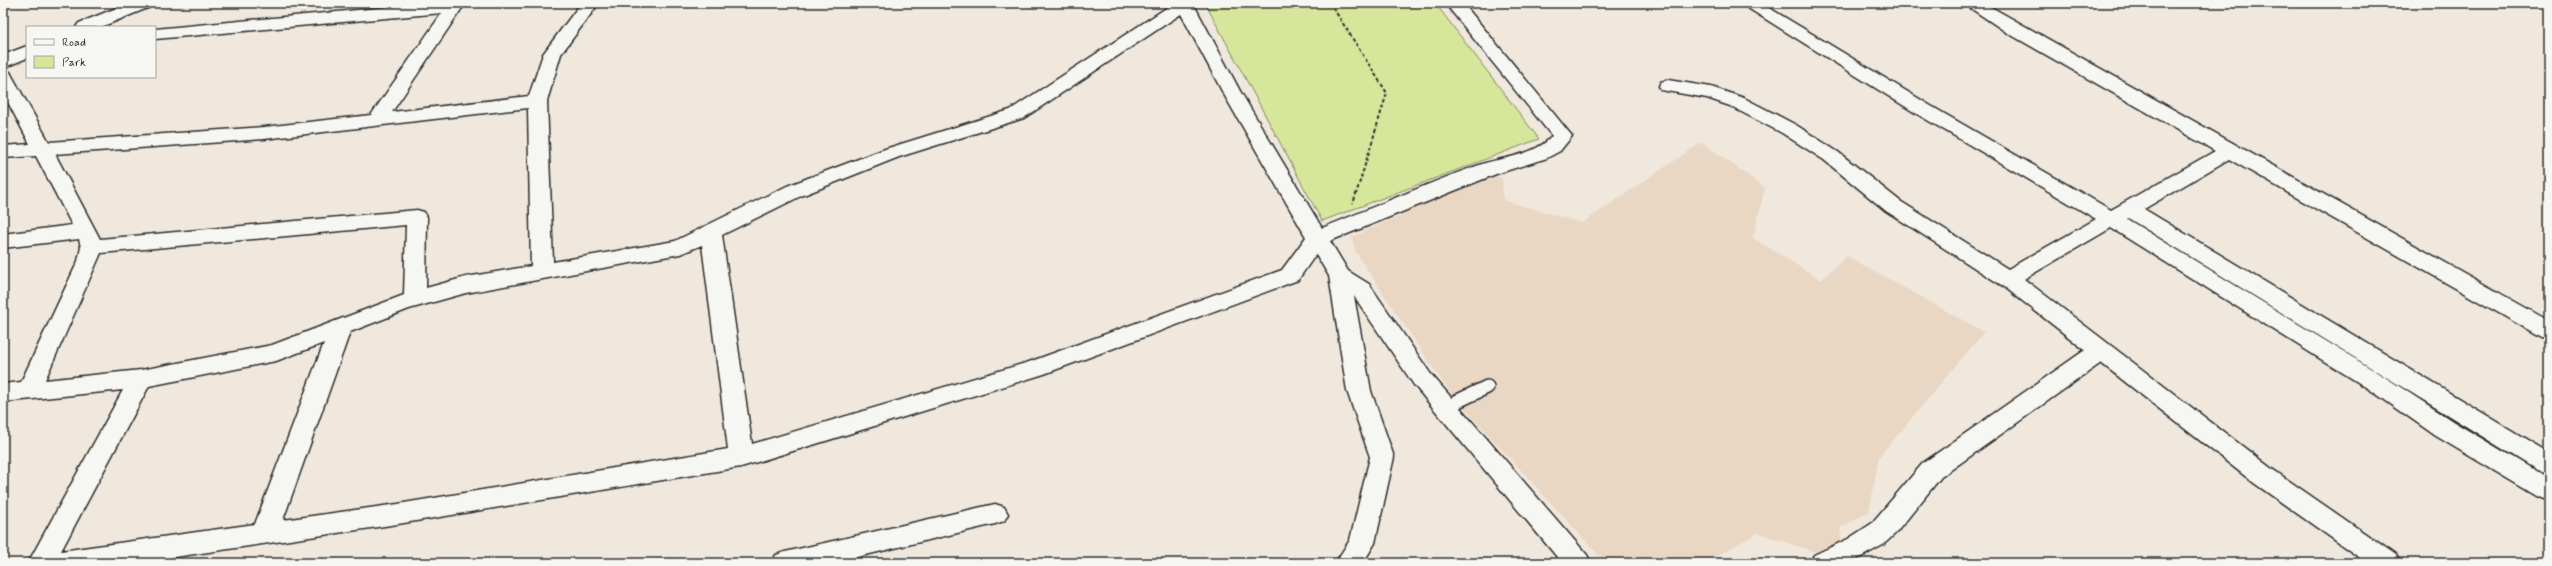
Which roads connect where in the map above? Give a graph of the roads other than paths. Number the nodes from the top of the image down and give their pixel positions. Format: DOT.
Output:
graph roads {
  1 [pos="144,3"];
  2 [pos="458,3"];
  3 [pos="590,3"];
  4 [pos="1454,3"];
  5 [pos="1749,3"];
  6 [pos="1972,3"];
  7 [pos="1184,4"];
  8 [pos="87,26"];
  9 [pos="156,34"];
  10 [pos="26,51"];
  11 [pos="3,62"];
  12 [pos="3,76"];
  13 [pos="1668,86"];
  14 [pos="537,101"];
  15 [pos="376,121"];
  16 [pos="42,148"];
  17 [pos="2229,151"];
  18 [pos="3,152"];
  19 [pos="2120,214"];
  20 [pos="711,232"];
  21 [pos="1325,235"];
  22 [pos="88,239"];
  23 [pos="3,241"];
  24 [pos="542,272"];
  25 [pos="1340,276"];
  26 [pos="2008,279"];
  27 [pos="415,300"];
  28 [pos="341,327"];
  29 [pos="2549,331"];
  30 [pos="2101,351"];
  31 [pos="141,379"];
  32 [pos="1487,387"];
  33 [pos="28,392"];
  34 [pos="3,393"];
  35 [pos="1448,409"];
  36 [pos="741,457"];
  37 [pos="2549,465"];
  38 [pos="2549,491"];
  39 [pos="995,514"];
  40 [pos="265,533"];
  41 [pos="42,563"];
  42 [pos="57,563"];
  43 [pos="789,563"];
  44 [pos="1348,563"];
  45 [pos="1578,563"];
  46 [pos="1824,563"];
  47 [pos="2387,563"];
  1 -- 8 [label="street"];
  2 -- 9 [label="street"];
  2 -- 15 [label="street"];
  3 -- 14 [label="street"];
  4 -- 21 [label="street"];
  5 -- 19 [label="street"];
  6 -- 17 [label="street"];
  7 -- 20 [label="street"];
  7 -- 21 [label="street"];
  10 -- 11 [label="street"];
  12 -- 16 [label="street"];
  13 -- 26 [label="street"];
  14 -- 15 [label="street"];
  14 -- 24 [label="street"];
  15 -- 16 [label="street"];
  16 -- 18 [label="street"];
  16 -- 22 [label="street"];
  17 -- 19 [label="street"];
  17 -- 29 [label="street"];
  19 -- 26 [label="street"];
  19 -- 37 [label="street"];
  19 -- 38 [label="street"];
  20 -- 24 [label="street"];
  20 -- 36 [label="street"];
  21 -- 25 [label="street"];
  21 -- 36 [label="street"];
  22 -- 23 [label="street"];
  22 -- 27 [label="street"];
  22 -- 33 [label="street"];
  24 -- 27 [label="street"];
  25 -- 35 [label="street"];
  25 -- 44 [label="street"];
  26 -- 30 [label="street"];
  27 -- 28 [label="street"];
  28 -- 31 [label="street"];
  28 -- 40 [label="street"];
  30 -- 46 [label="street"];
  30 -- 47 [label="street"];
  31 -- 33 [label="street"];
  31 -- 41 [label="street"];
  32 -- 35 [label="lane"];
  33 -- 34 [label="street"];
  35 -- 45 [label="street"];
  36 -- 40 [label="street"];
  39 -- 43 [label="street"];
  40 -- 42 [label="street"];
}
